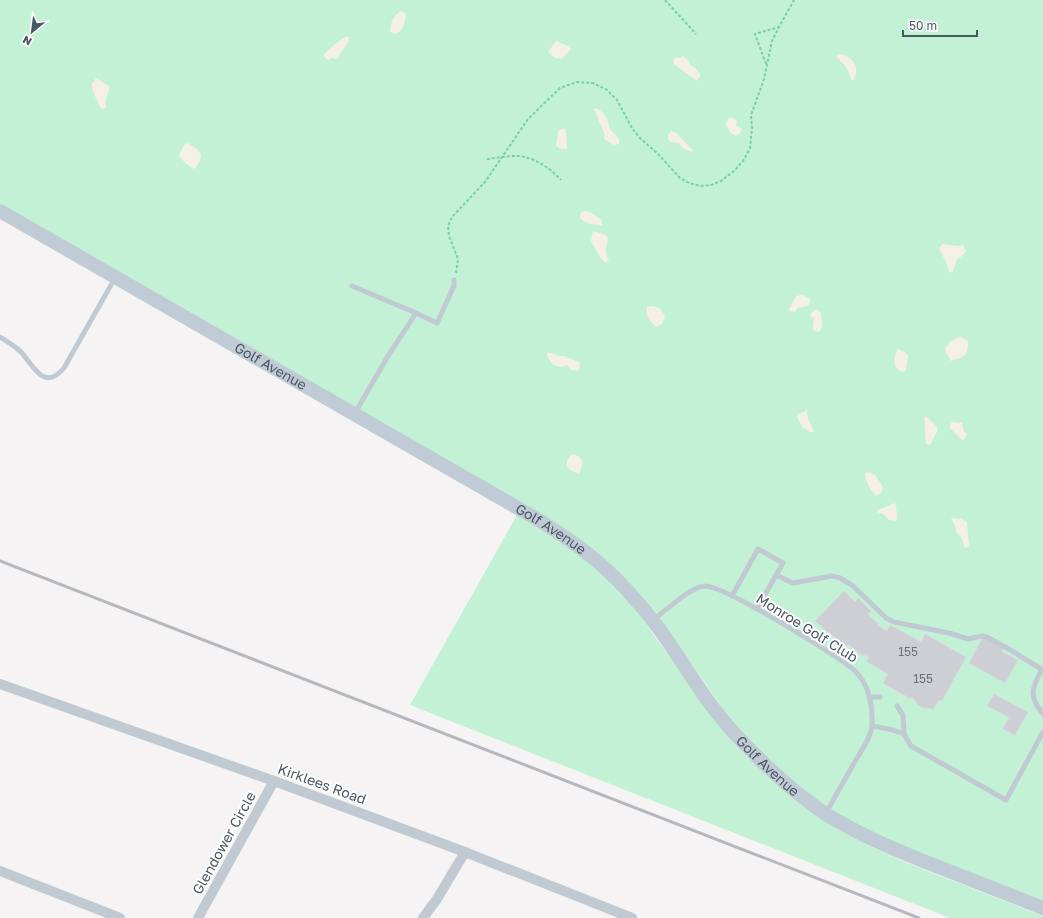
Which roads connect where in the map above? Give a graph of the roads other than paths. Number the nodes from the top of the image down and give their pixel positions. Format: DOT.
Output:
graph roads {
  1 [pos="0,211"];
  2 [pos="116,278"];
  3 [pos="454,280"];
  4 [pos="352,286"];
  5 [pos="416,313"];
  6 [pos="0,337"];
  7 [pos="354,414"];
  8 [pos="776,575"];
  9 [pos="732,596"];
  10 [pos="757,609"];
  11 [pos="652,620"];
  12 [pos="1043,670"];
  13 [pos="0,684"];
  14 [pos="869,697"];
  15 [pos="880,697"];
  16 [pos="897,706"];
  17 [pos="1043,714"];
  18 [pos="873,726"];
  19 [pos="1043,732"];
  20 [pos="904,734"];
  21 [pos="274,781"];
  22 [pos="826,813"];
  23 [pos="465,852"];
  24 [pos="0,871"];
  25 [pos="1043,908"];
  26 [pos="120,918"];
  27 [pos="198,918"];
  28 [pos="423,918"];
  29 [pos="632,918"];
  1 -- 2 [label="street, Golf Avenue"];
  2 -- 6 [label="lane"];
  2 -- 7 [label="street, Golf Avenue"];
  3 -- 5 [label="lane"];
  4 -- 5 [label="lane"];
  5 -- 7 [label="lane"];
  7 -- 11 [label="street, Golf Avenue"];
  8 -- 9 [label="lane"];
  8 -- 10 [label="lane"];
  8 -- 12 [label="lane"];
  9 -- 10 [label="lane, Monroe Golf Club"];
  9 -- 11 [label="lane, Monroe Golf Club"];
  10 -- 14 [label="lane, Monroe Golf Club"];
  11 -- 22 [label="street, Golf Avenue"];
  12 -- 17 [label="lane"];
  13 -- 21 [label="street, Kirklees Road"];
  14 -- 15 [label="lane"];
  14 -- 18 [label="lane, Monroe Golf Club"];
  16 -- 20 [label="lane"];
  18 -- 20 [label="lane"];
  18 -- 22 [label="lane, Monroe Golf Club"];
  19 -- 20 [label="lane"];
  21 -- 23 [label="street, Kirklees Road"];
  21 -- 27 [label="street, Glendower Circle"];
  22 -- 25 [label="street, Golf Avenue"];
  23 -- 28 [label="street"];
  23 -- 29 [label="street, Kirklees Road"];
  24 -- 26 [label="street"];
}
